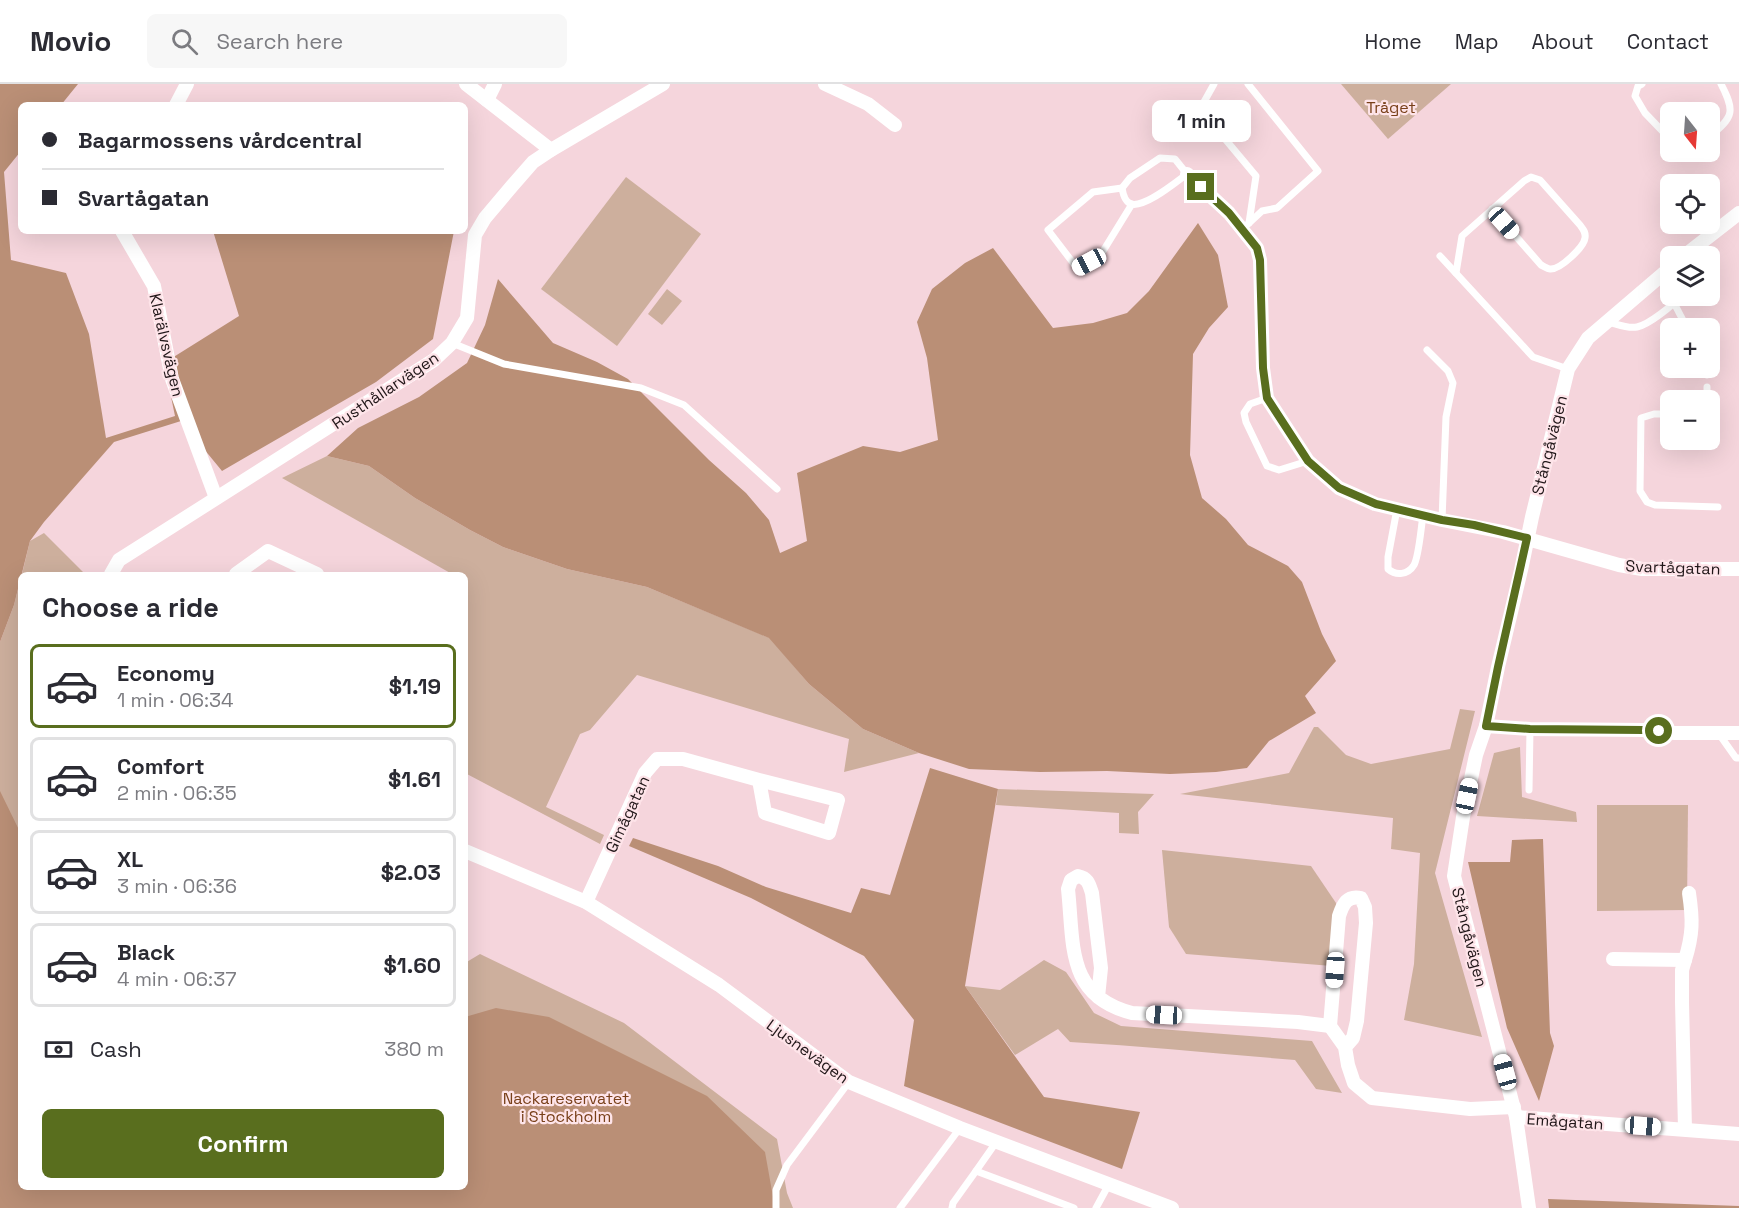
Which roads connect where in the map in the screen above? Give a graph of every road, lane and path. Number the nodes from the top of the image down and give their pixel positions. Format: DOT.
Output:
graph roads {
  1 [pos="187,84"];
  2 [pos="466,84"];
  3 [pos="495,84"];
  4 [pos="663,84"];
  5 [pos="825,84"];
  6 [pos="1214,84"];
  7 [pos="1248,84"];
  8 [pos="1642,84"];
  9 [pos="1720,84"];
  10 [pos="487,100"];
  11 [pos="178,102"];
  12 [pos="895,126"];
  13 [pos="1720,128"];
  14 [pos="1660,129"];
  15 [pos="551,150"];
  16 [pos="1187,174"];
  17 [pos="1122,188"];
  18 [pos="1132,204"];
  19 [pos="1492,209"];
  20 [pos="1739,213"];
  21 [pos="1248,229"];
  22 [pos="124,234"];
  23 [pos="1697,246"];
  24 [pos="1440,256"];
  25 [pos="1456,273"];
  26 [pos="1660,276"];
  27 [pos="1670,306"];
  28 [pos="1607,321"];
  29 [pos="452,343"];
  30 [pos="1427,350"];
  31 [pos="1568,369"];
  32 [pos="1267,398"];
  33 [pos="1660,414"];
  34 [pos="1308,461"];
  35 [pos="777,489"];
  36 [pos="216,498"];
  37 [pos="1718,507"];
  38 [pos="1397,509"];
  39 [pos="1423,516"];
  40 [pos="1442,520"];
  41 [pos="1527,538"];
  42 [pos="1739,570"];
  43 [pos="112,572"];
  44 [pos="239,572"];
  45 [pos="313,572"];
  46 [pos="1486,726"];
  47 [pos="1530,729"];
  48 [pos="1717,732"];
  49 [pos="1739,733"];
  50 [pos="1739,758"];
  51 [pos="759,780"];
  52 [pos="1529,790"];
  53 [pos="468,852"];
  54 [pos="1689,893"];
  55 [pos="586,902"];
  56 [pos="1613,959"];
  57 [pos="1685,960"];
  58 [pos="1098,997"];
  59 [pos="1330,1026"];
  60 [pos="1346,1047"];
  61 [pos="849,1082"];
  62 [pos="1515,1112"];
  63 [pos="960,1128"];
  64 [pos="1685,1129"];
  65 [pos="1739,1134"];
  66 [pos="997,1141"];
  67 [pos="976,1172"];
  68 [pos="1109,1184"];
  69 [pos="776,1208"];
  70 [pos="900,1208"];
  71 [pos="952,1208"];
  72 [pos="1074,1208"];
  73 [pos="1096,1208"];
  74 [pos="1172,1208"];
  75 [pos="1529,1208"];
  1 -- 11 [label="street"];
  2 -- 10 [label="street"];
  3 -- 10 [label="street"];
  4 -- 15 [label="street, Rusthållarvägen"];
  5 -- 12 [label="street"];
  6 -- 21 [label="lane"];
  7 -- 21 [label="lane"];
  8 -- 14 [label="lane"];
  9 -- 13 [label="lane"];
  10 -- 15 [label="street"];
  15 -- 29 [label="street, Rusthållarvägen"];
  16 -- 17 [label="lane"];
  16 -- 18 [label="lane"];
  16 -- 21 [label="street, Svartågatan"];
  17 -- 18 [label="lane"];
  17 -- 18 [label="lane"];
  19 -- 19 [label="lane"];
  19 -- 25 [label="lane"];
  20 -- 23 [label="street"];
  21 -- 32 [label="street, Svartågatan"];
  22 -- 36 [label="street, Klarälvsvägen"];
  24 -- 25 [label="lane"];
  25 -- 31 [label="lane"];
  26 -- 28 [label="street, Stångåvägen"];
  27 -- 28 [label="lane"];
  28 -- 31 [label="street, Stångåvägen"];
  29 -- 35 [label="lane"];
  29 -- 36 [label="street, Rusthållarvägen"];
  30 -- 40 [label="lane"];
  31 -- 41 [label="street, Stångåvägen"];
  32 -- 34 [label="street, Svartågatan"];
  32 -- 34 [label="lane"];
  33 -- 37 [label="lane"];
  34 -- 38 [label="street, Svartågatan"];
  36 -- 43 [label="street, Rusthållarvägen"];
  38 -- 39 [label="street, Svartågatan"];
  38 -- 39 [label="lane"];
  39 -- 40 [label="street, Svartågatan"];
  40 -- 41 [label="street, Svartågatan"];
  41 -- 42 [label="street, Svartågatan"];
  41 -- 46 [label="street, Stångåvägen"];
  44 -- 45 [label="street"];
  46 -- 47 [label="street"];
  46 -- 62 [label="street, Stångåvägen"];
  47 -- 48 [label="street"];
  47 -- 52 [label="lane"];
  48 -- 49 [label="street"];
  48 -- 50 [label="lane"];
  51 -- 51 [label="street, Gimågatan"];
  51 -- 55 [label="street, Gimågatan"];
  53 -- 55 [label="street, Ljusnevägen"];
  54 -- 57 [label="street"];
  55 -- 61 [label="street, Ljusnevägen"];
  56 -- 57 [label="street"];
  57 -- 64 [label="street"];
  58 -- 58 [label="street"];
  58 -- 59 [label="street"];
  59 -- 60 [label="street"];
  59 -- 60 [label="street"];
  60 -- 62 [label="street, Emågatan"];
  61 -- 63 [label="street, Ljusnevägen"];
  61 -- 69 [label="lane"];
  62 -- 64 [label="street, Emågatan"];
  62 -- 75 [label="street, Stångåvägen"];
  63 -- 66 [label="street, Ljusnevägen"];
  63 -- 70 [label="lane"];
  64 -- 65 [label="street, Emågatan"];
  66 -- 67 [label="lane"];
  66 -- 68 [label="street, Ljusnevägen"];
  67 -- 71 [label="lane"];
  67 -- 72 [label="lane"];
  68 -- 73 [label="lane"];
  68 -- 74 [label="street, Ljusnevägen"];
}
